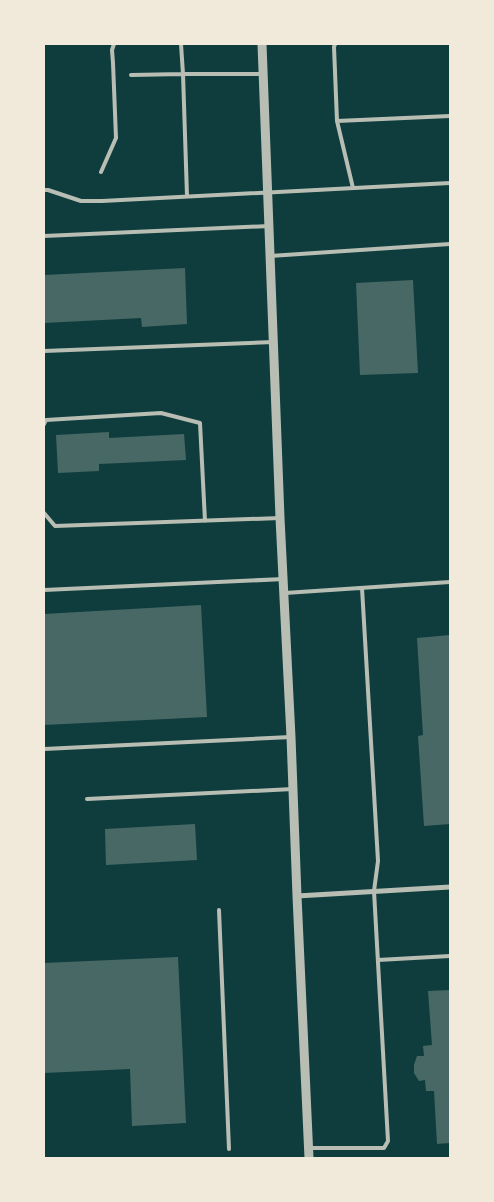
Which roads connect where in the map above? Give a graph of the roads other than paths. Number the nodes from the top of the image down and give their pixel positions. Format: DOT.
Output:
graph roads {
  1 [pos="114,44"];
  2 [pos="181,44"];
  3 [pos="262,44"];
  4 [pos="335,44"];
  5 [pos="183,74"];
  6 [pos="263,74"];
  7 [pos="131,75"];
  8 [pos="450,116"];
  9 [pos="337,121"];
  10 [pos="101,172"];
  11 [pos="450,183"];
  12 [pos="353,188"];
  13 [pos="44,190"];
  14 [pos="268,192"];
  15 [pos="187,196"];
  16 [pos="269,226"];
  17 [pos="44,236"];
  18 [pos="450,244"];
  19 [pos="270,256"];
  20 [pos="274,342"];
  21 [pos="44,351"];
  22 [pos="44,424"];
  23 [pos="44,513"];
  24 [pos="280,518"];
  25 [pos="205,521"];
  26 [pos="284,579"];
  27 [pos="450,582"];
  28 [pos="362,588"];
  29 [pos="44,590"];
  30 [pos="284,593"];
  31 [pos="291,737"];
  32 [pos="44,749"];
  33 [pos="293,789"];
  34 [pos="87,799"];
  35 [pos="450,887"];
  36 [pos="374,892"];
  37 [pos="297,896"];
  38 [pos="219,910"];
  39 [pos="450,956"];
  40 [pos="378,960"];
  41 [pos="308,1148"];
  42 [pos="230,1149"];
  43 [pos="309,1158"];
  1 -- 10 [label="lane"];
  2 -- 5 [label="lane"];
  3 -- 6 [label="street"];
  4 -- 9 [label="lane"];
  5 -- 6 [label="lane"];
  5 -- 7 [label="lane"];
  5 -- 15 [label="lane"];
  6 -- 14 [label="street"];
  8 -- 9 [label="lane"];
  9 -- 12 [label="lane"];
  11 -- 12 [label="lane"];
  12 -- 14 [label="lane"];
  13 -- 15 [label="lane"];
  14 -- 15 [label="lane"];
  14 -- 16 [label="street"];
  16 -- 17 [label="lane"];
  16 -- 19 [label="street"];
  18 -- 19 [label="lane"];
  19 -- 20 [label="street"];
  20 -- 21 [label="lane"];
  20 -- 24 [label="street"];
  22 -- 25 [label="lane"];
  23 -- 25 [label="lane"];
  24 -- 25 [label="lane"];
  24 -- 26 [label="street"];
  26 -- 29 [label="lane"];
  26 -- 30 [label="street"];
  27 -- 28 [label="lane"];
  28 -- 30 [label="lane"];
  28 -- 36 [label="lane"];
  30 -- 31 [label="street"];
  31 -- 32 [label="lane"];
  31 -- 33 [label="street"];
  33 -- 34 [label="lane"];
  33 -- 37 [label="street"];
  35 -- 36 [label="street"];
  36 -- 37 [label="street"];
  36 -- 40 [label="lane"];
  37 -- 41 [label="street"];
  38 -- 42 [label="lane"];
  39 -- 40 [label="lane"];
  40 -- 41 [label="lane"];
  41 -- 43 [label="street"];
}
